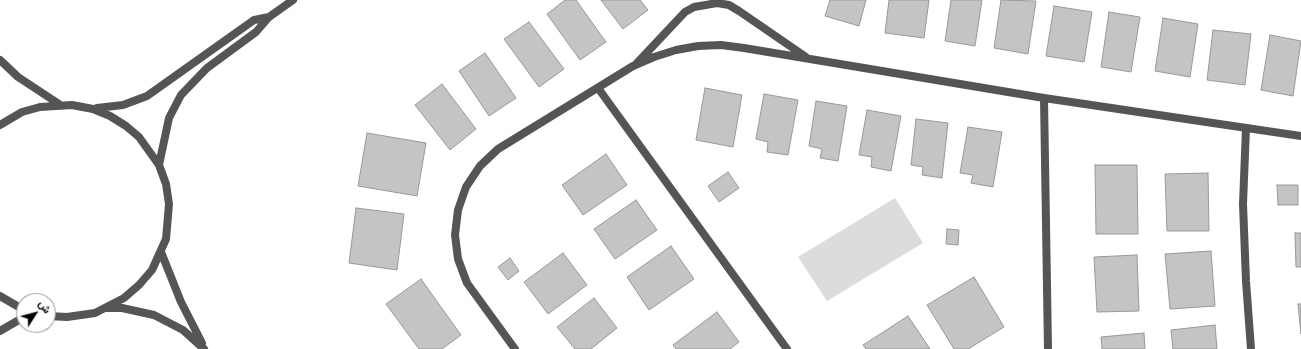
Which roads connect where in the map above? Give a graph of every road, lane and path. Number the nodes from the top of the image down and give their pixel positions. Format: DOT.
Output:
graph roads {
  1 [pos="293,0"];
  2 [pos="269,17"];
  3 [pos="809,59"];
  4 [pos="0,60"];
  5 [pos="633,66"];
  6 [pos="598,88"];
  7 [pos="1044,98"];
  8 [pos="59,104"];
  9 [pos="93,109"];
  10 [pos="0,125"];
  11 [pos="1246,128"];
  12 [pos="1301,136"];
  13 [pos="159,165"];
  14 [pos="161,252"];
  15 [pos="0,296"];
  16 [pos="16,305"];
  17 [pos="106,308"];
  18 [pos="56,316"];
  19 [pos="16,322"];
  20 [pos="0,331"];
  21 [pos="204,349"];
  22 [pos="515,349"];
  23 [pos="787,349"];
  24 [pos="1048,349"];
  25 [pos="1251,349"];
  1 -- 2 [label="street"];
  2 -- 9 [label="street"];
  2 -- 13 [label="street"];
  3 -- 5 [label="street"];
  3 -- 5 [label="street"];
  3 -- 7 [label="street"];
  4 -- 8 [label="street"];
  5 -- 6 [label="street"];
  6 -- 22 [label="street"];
  6 -- 23 [label="street"];
  7 -- 11 [label="street"];
  7 -- 24 [label="street"];
  8 -- 9 [label="street"];
  8 -- 10 [label="street"];
  9 -- 13 [label="street"];
  11 -- 12 [label="street"];
  11 -- 25 [label="street"];
  13 -- 14 [label="street"];
  14 -- 17 [label="street"];
  14 -- 21 [label="street"];
  15 -- 16 [label="street"];
  17 -- 18 [label="street"];
  17 -- 21 [label="street"];
  19 -- 20 [label="street"];
}
